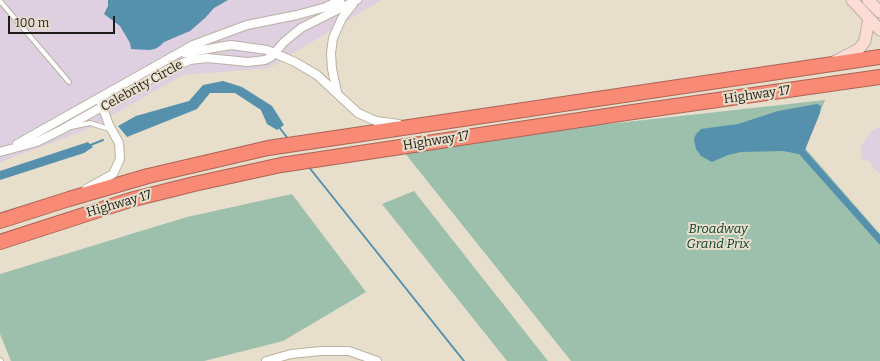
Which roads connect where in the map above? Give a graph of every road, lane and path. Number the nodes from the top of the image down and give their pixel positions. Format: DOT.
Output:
graph roads {
  1 [pos="340,0"];
  2 [pos="356,0"];
  3 [pos="852,0"];
  4 [pos="868,0"];
  5 [pos="0,1"];
  6 [pos="880,12"];
  7 [pos="869,18"];
  8 [pos="880,30"];
  9 [pos="275,54"];
  10 [pos="178,55"];
  11 [pos="880,57"];
  12 [pos="828,65"];
  13 [pos="880,77"];
  14 [pos="69,82"];
  15 [pos="337,92"];
  16 [pos="101,99"];
  17 [pos="102,108"];
  18 [pos="420,124"];
  19 [pos="62,130"];
  20 [pos="113,131"];
  21 [pos="10,148"];
  22 [pos="0,152"];
  23 [pos="69,199"];
  24 [pos="0,221"];
  25 [pos="0,242"];
  26 [pos="266,361"];
  27 [pos="377,361"];
  1 -- 10 [label="street, Celebrity Circle"];
  2 -- 9 [label="street, Celebrity Circle"];
  2 -- 15 [label="street"];
  3 -- 7 [label="main road"];
  4 -- 6 [label="main road"];
  5 -- 14 [label="lane"];
  7 -- 8 [label="main road"];
  7 -- 12 [label="main road"];
  9 -- 10 [label="street"];
  9 -- 15 [label="street"];
  9 -- 17 [label="street, Celebrity Circle"];
  10 -- 16 [label="street, Celebrity Circle"];
  11 -- 12 [label="highway, Highway 17"];
  12 -- 18 [label="highway, Highway 17"];
  13 -- 25 [label="highway, Highway 17"];
  15 -- 18 [label="street"];
  16 -- 17 [label="street"];
  16 -- 21 [label="street, Celebrity Circle"];
  17 -- 19 [label="street, Celebrity Circle"];
  17 -- 20 [label="street"];
  18 -- 23 [label="highway, Highway 17"];
  19 -- 20 [label="lane"];
  19 -- 21 [label="street, Celebrity Circle"];
  20 -- 23 [label="street"];
  21 -- 22 [label="street, Celebrity Circle"];
  23 -- 24 [label="highway, Highway 17"];
  26 -- 27 [label="street"];
}
